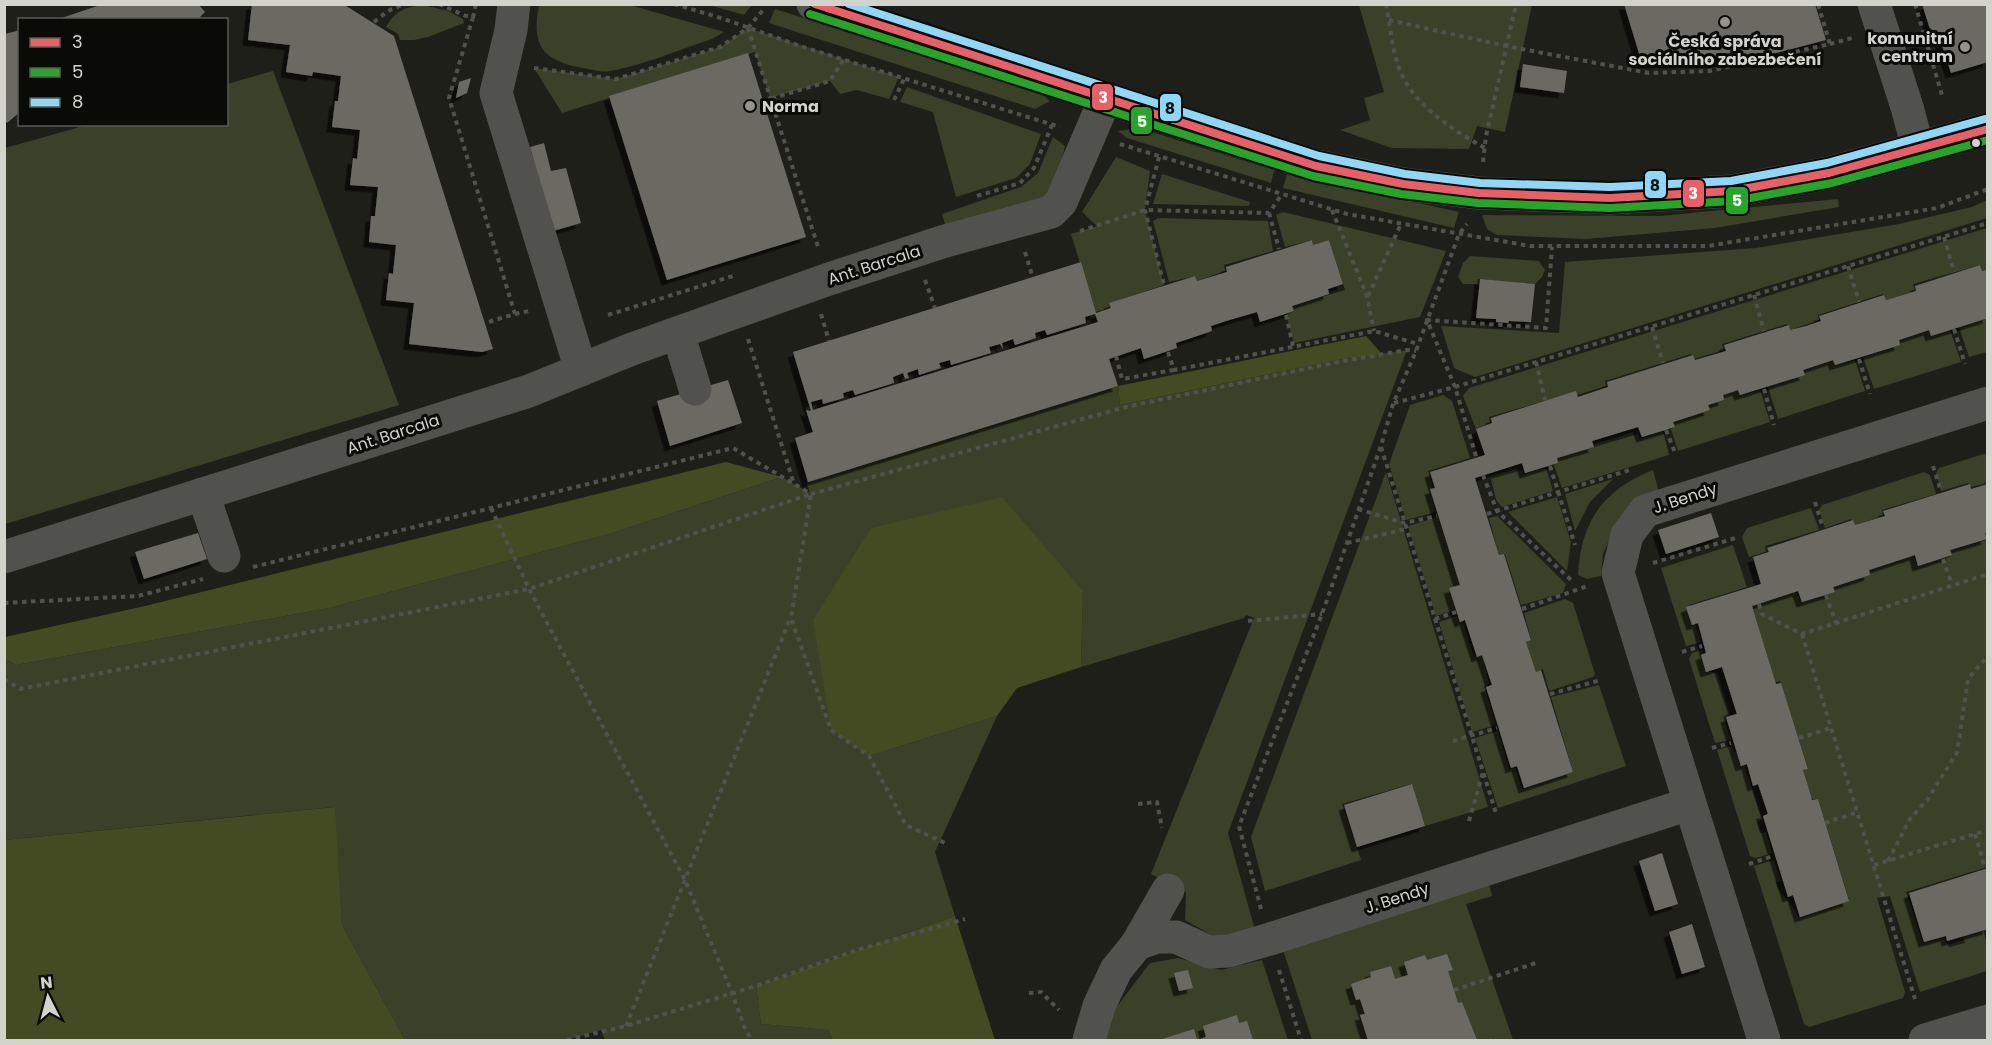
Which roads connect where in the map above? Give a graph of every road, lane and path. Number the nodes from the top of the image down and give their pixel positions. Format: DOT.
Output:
graph roads {
  1 [pos="404,4"];
  2 [pos="439,4"];
  3 [pos="476,4"];
  4 [pos="514,4"];
  5 [pos="674,4"];
  6 [pos="813,4"];
  7 [pos="1386,4"];
  8 [pos="1516,4"];
  9 [pos="1818,4"];
  10 [pos="1874,4"];
  11 [pos="1915,4"];
  12 [pos="763,10"];
  13 [pos="473,17"];
  14 [pos="1389,21"];
  15 [pos="374,22"];
  16 [pos="748,28"];
  17 [pos="1860,36"];
  18 [pos="1830,44"];
  19 [pos="1506,46"];
  20 [pos="843,60"];
  21 [pos="534,68"];
  22 [pos="904,79"];
  23 [pos="1942,95"];
  24 [pos="770,98"];
  25 [pos="1105,99"];
  26 [pos="894,100"];
  27 [pos="763,101"];
  28 [pos="1052,125"];
  29 [pos="1060,127"];
  30 [pos="1988,129"];
  31 [pos="1112,142"];
  32 [pos="1485,148"];
  33 [pos="1918,148"];
  34 [pos="1159,157"];
  35 [pos="1482,170"];
  36 [pos="1988,189"];
  37 [pos="1282,194"];
  38 [pos="969,199"];
  39 [pos="1145,210"];
  40 [pos="1332,210"];
  41 [pos="1269,213"];
  42 [pos="1470,221"];
  43 [pos="1988,223"];
  44 [pos="1401,224"];
  45 [pos="1071,234"];
  46 [pos="1459,234"];
  47 [pos="1944,237"];
  48 [pos="828,246"];
  49 [pos="1552,247"];
  50 [pos="819,249"];
  51 [pos="1024,249"];
  52 [pos="1280,249"];
  53 [pos="808,253"];
  54 [pos="822,260"];
  55 [pos="1848,266"];
  56 [pos="1954,272"];
  57 [pos="741,274"];
  58 [pos="1033,278"];
  59 [pos="914,283"];
  60 [pos="1164,285"];
  61 [pos="1754,295"];
  62 [pos="1367,296"];
  63 [pos="1859,302"];
  64 [pos="935,308"];
  65 [pos="830,311"];
  66 [pos="821,313"];
  67 [pos="608,315"];
  68 [pos="1286,315"];
  69 [pos="811,316"];
  70 [pos="1427,320"];
  71 [pos="485,323"];
  72 [pos="1652,327"];
  73 [pos="1954,329"];
  74 [pos="1374,331"];
  75 [pos="1764,331"];
  76 [pos="678,333"];
  77 [pos="747,336"];
  78 [pos="829,341"];
  79 [pos="1418,344"];
  80 [pos="1293,346"];
  81 [pos="1416,351"];
  82 [pos="1168,352"];
  83 [pos="1116,356"];
  84 [pos="1859,359"];
  85 [pos="1536,362"];
  86 [pos="1663,363"];
  87 [pos="1965,364"];
  88 [pos="581,370"];
  89 [pos="1174,370"];
  90 [pos="1455,387"];
  91 [pos="695,389"];
  92 [pos="1764,389"];
  93 [pos="1870,394"];
  94 [pos="1545,400"];
  95 [pos="1988,403"];
  96 [pos="1393,404"];
  97 [pos="1774,425"];
  98 [pos="1666,430"];
  99 [pos="1381,446"];
  100 [pos="1476,456"];
  101 [pos="1676,456"];
  102 [pos="1550,466"];
  103 [pos="1933,466"];
  104 [pos="1633,469"];
  105 [pos="1483,475"];
  106 [pos="795,484"];
  107 [pos="1941,491"];
  108 [pos="1558,492"];
  109 [pos="203,494"];
  110 [pos="811,494"];
  111 [pos="1815,502"];
  112 [pos="491,508"];
  113 [pos="1358,509"];
  114 [pos="1497,511"];
  115 [pos="1487,514"];
  116 [pos="1437,516"];
  117 [pos="1404,523"];
  118 [pos="1823,528"];
  119 [pos="1406,529"];
  120 [pos="1346,543"];
  121 [pos="1575,545"];
  122 [pos="4,557"];
  123 [pos="1942,559"];
  124 [pos="225,568"];
  125 [pos="1988,574"];
  126 [pos="1571,580"];
  127 [pos="1952,585"];
  128 [pos="529,589"];
  129 [pos="1826,595"];
  130 [pos="4,603"];
  131 [pos="1759,604"];
  132 [pos="1456,612"];
  133 [pos="1322,614"];
  134 [pos="790,618"];
  135 [pos="1435,619"];
  136 [pos="1248,621"];
  137 [pos="1836,623"];
  138 [pos="1802,634"];
  139 [pos="1702,646"];
  140 [pos="1682,652"];
  141 [pos="1988,656"];
  142 [pos="4,679"];
  143 [pos="1601,680"];
  144 [pos="1550,694"];
  145 [pos="1497,728"];
  146 [pos="1831,728"];
  147 [pos="1470,735"];
  148 [pos="1799,738"];
  149 [pos="1453,741"];
  150 [pos="1731,743"];
  151 [pos="1712,748"];
  152 [pos="1483,771"];
  153 [pos="1138,804"];
  154 [pos="1689,804"];
  155 [pos="1858,812"];
  156 [pos="1496,813"];
  157 [pos="1469,821"];
  158 [pos="1825,823"];
  159 [pos="1162,828"];
  160 [pos="1988,830"];
  161 [pos="1975,834"];
  162 [pos="945,843"];
  163 [pos="1773,856"];
  164 [pos="1888,861"];
  165 [pos="1749,864"];
  166 [pos="1874,865"];
  167 [pos="1985,868"];
  168 [pos="685,880"];
  169 [pos="1168,890"];
  170 [pos="1263,915"];
  171 [pos="965,919"];
  172 [pos="1137,944"];
  173 [pos="1277,962"];
  174 [pos="1539,962"];
  175 [pos="1454,990"];
  176 [pos="732,993"];
  177 [pos="1029,993"];
  178 [pos="1916,999"];
  179 [pos="1059,1010"];
  180 [pos="1988,1021"];
  181 [pos="626,1026"];
  182 [pos="567,1041"];
  183 [pos="752,1041"];
  184 [pos="1089,1041"];
  185 [pos="1301,1041"];
  186 [pos="1764,1041"];
  187 [pos="1925,1041"];
  1 -- 15 [label="path"];
  2 -- 13 [label="path"];
  3 -- 13 [label="path"];
  4 -- 88 [label="street"];
  5 -- 16 [label="path"];
  6 -- 25 [label="street"];
  7 -- 14 [label="path"];
  8 -- 19 [label="path"];
  9 -- 18 [label="path"];
  10 -- 33 [label="street"];
  11 -- 23 [label="path"];
  12 -- 16 [label="path"];
  13 -- 71 [label="path"];
  14 -- 19 [label="path"];
  14 -- 32 [label="path"];
  16 -- 20 [label="path"];
  16 -- 21 [label="path"];
  16 -- 24 [label="path"];
  17 -- 18 [label="path"];
  18 -- 19 [label="path"];
  19 -- 32 [label="path"];
  20 -- 22 [label="path"];
  20 -- 24 [label="path"];
  22 -- 26 [label="path"];
  22 -- 28 [label="path"];
  24 -- 27 [label="path"];
  24 -- 50 [label="path"];
  25 -- 33 [label="street"];
  25 -- 76 [label="street, Ant. Barcala"];
  28 -- 29 [label="path"];
  28 -- 38 [label="path"];
  30 -- 33 [label="street"];
  31 -- 34 [label="path"];
  32 -- 35 [label="path"];
  34 -- 37 [label="path"];
  34 -- 39 [label="path"];
  36 -- 49 [label="path"];
  37 -- 40 [label="path"];
  37 -- 41 [label="path"];
  39 -- 41 [label="path"];
  39 -- 45 [label="path"];
  39 -- 60 [label="path"];
  40 -- 44 [label="path"];
  40 -- 62 [label="path"];
  41 -- 52 [label="path"];
  42 -- 46 [label="path"];
  43 -- 47 [label="path"];
  44 -- 46 [label="path"];
  44 -- 62 [label="path"];
  46 -- 49 [label="path"];
  46 -- 70 [label="path"];
  47 -- 55 [label="path"];
  47 -- 56 [label="path"];
  48 -- 50 [label="path"];
  49 -- 70 [label="path"];
  50 -- 53 [label="path"];
  50 -- 54 [label="path"];
  51 -- 58 [label="path"];
  55 -- 61 [label="path"];
  55 -- 63 [label="path"];
  57 -- 67 [label="path"];
  59 -- 64 [label="path"];
  61 -- 72 [label="path"];
  61 -- 75 [label="path"];
  62 -- 74 [label="path"];
  65 -- 66 [label="path"];
  66 -- 69 [label="path"];
  66 -- 78 [label="path"];
  68 -- 80 [label="path"];
  70 -- 79 [label="path"];
  70 -- 90 [label="path"];
  72 -- 85 [label="path"];
  72 -- 86 [label="path"];
  73 -- 87 [label="path"];
  74 -- 79 [label="path"];
  74 -- 80 [label="path"];
  76 -- 88 [label="street, Ant. Barcala"];
  76 -- 91 [label="street"];
  77 -- 106 [label="path"];
  79 -- 81 [label="path"];
  80 -- 89 [label="path"];
  81 -- 96 [label="path"];
  81 -- 110 [label="path"];
  82 -- 89 [label="path"];
  83 -- 89 [label="path"];
  84 -- 93 [label="path"];
  85 -- 90 [label="path"];
  85 -- 94 [label="path"];
  88 -- 109 [label="street, Ant. Barcala"];
  90 -- 96 [label="path"];
  90 -- 100 [label="path"];
  92 -- 97 [label="path"];
  95 -- 154 [label="street, J. Bendy"];
  96 -- 99 [label="path"];
  98 -- 101 [label="path"];
  99 -- 113 [label="path"];
  99 -- 117 [label="path"];
  102 -- 108 [label="path"];
  103 -- 107 [label="path"];
  104 -- 108 [label="path"];
  105 -- 114 [label="path"];
  106 -- 110 [label="path"];
  106 -- 112 [label="path"];
  108 -- 114 [label="path"];
  108 -- 121 [label="path"];
  109 -- 122 [label="street, Ant. Barcala"];
  109 -- 124 [label="street"];
  110 -- 128 [label="path"];
  110 -- 134 [label="path"];
  111 -- 118 [label="path"];
  112 -- 124 [label="path"];
  112 -- 128 [label="path"];
  113 -- 117 [label="path"];
  113 -- 120 [label="path"];
  114 -- 115 [label="path"];
  114 -- 126 [label="path"];
  116 -- 117 [label="path"];
  117 -- 119 [label="path"];
  119 -- 120 [label="path"];
  119 -- 135 [label="path"];
  120 -- 133 [label="path"];
  123 -- 127 [label="path"];
  124 -- 130 [label="path"];
  125 -- 127 [label="path"];
  127 -- 137 [label="path"];
  128 -- 142 [label="path"];
  128 -- 168 [label="path"];
  129 -- 137 [label="path"];
  131 -- 138 [label="path"];
  132 -- 135 [label="path"];
  133 -- 136 [label="path"];
  133 -- 170 [label="path"];
  134 -- 162 [label="path"];
  134 -- 168 [label="path"];
  135 -- 147 [label="path"];
  137 -- 138 [label="path"];
  138 -- 146 [label="path"];
  139 -- 140 [label="path"];
  141 -- 164 [label="path"];
  143 -- 144 [label="path"];
  145 -- 147 [label="path"];
  146 -- 148 [label="path"];
  146 -- 155 [label="path"];
  147 -- 149 [label="path"];
  147 -- 152 [label="path"];
  150 -- 151 [label="path"];
  152 -- 156 [label="path"];
  152 -- 157 [label="path"];
  153 -- 159 [label="path"];
  154 -- 172 [label="street, J. Bendy"];
  154 -- 186 [label="street, J. Bendy"];
  155 -- 158 [label="path"];
  155 -- 166 [label="path"];
  160 -- 161 [label="path"];
  161 -- 164 [label="path"];
  161 -- 167 [label="path"];
  163 -- 165 [label="path"];
  164 -- 166 [label="path"];
  166 -- 178 [label="path"];
  168 -- 176 [label="path"];
  168 -- 181 [label="path"];
  169 -- 172 [label="street"];
  171 -- 176 [label="path"];
  172 -- 184 [label="street"];
  173 -- 185 [label="path"];
  174 -- 175 [label="path"];
  176 -- 181 [label="path"];
  176 -- 183 [label="path"];
  177 -- 179 [label="path"];
  180 -- 187 [label="street"];
  181 -- 182 [label="path"];
}
